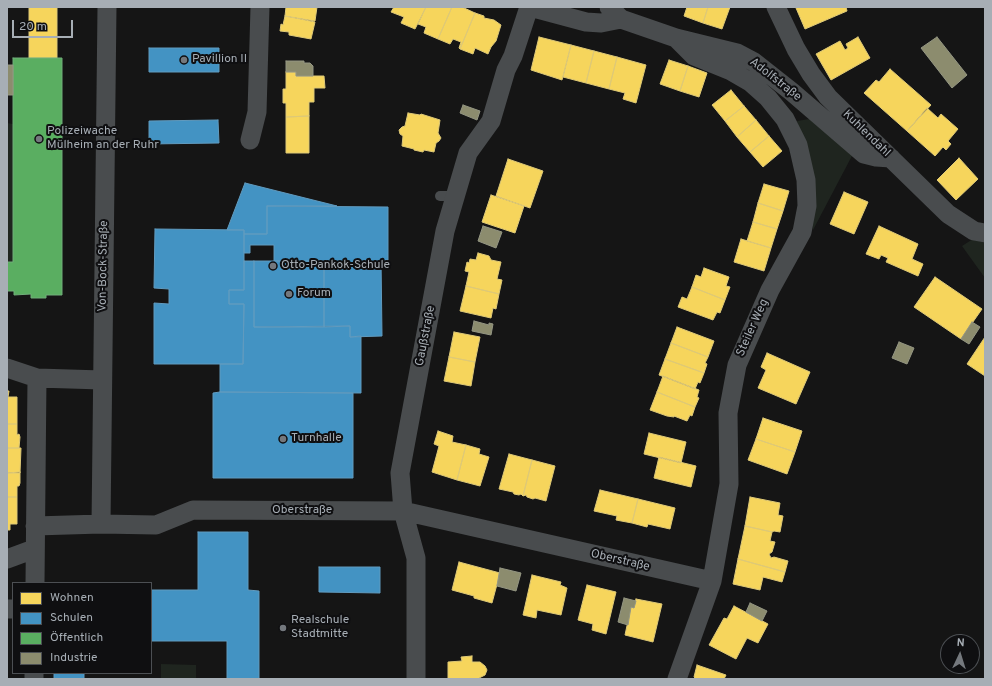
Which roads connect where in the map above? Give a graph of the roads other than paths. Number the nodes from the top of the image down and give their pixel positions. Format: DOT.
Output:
graph roads {
  1 [pos="107,7"];
  2 [pos="260,7"];
  3 [pos="529,7"];
  4 [pos="776,7"];
  5 [pos="615,13"];
  6 [pos="676,38"];
  7 [pos="250,140"];
  8 [pos="891,158"];
  9 [pos="985,233"];
  10 [pos="7,368"];
  11 [pos="37,378"];
  12 [pos="102,380"];
  13 [pos="403,511"];
  14 [pos="101,524"];
  15 [pos="35,526"];
  16 [pos="34,549"];
  17 [pos="7,559"];
  18 [pos="712,581"];
  19 [pos="35,582"];
  20 [pos="416,679"];
  21 [pos="676,679"];
  1 -- 12 [label="street, Von-Bock-Straße"];
  2 -- 7 [label="street"];
  3 -- 5 [label="street, Adolfstraße"];
  3 -- 13 [label="street, Gaußstraße"];
  4 -- 8 [label="street, Kuhlendahl"];
  5 -- 6 [label="street, Adolfstraße"];
  6 -- 8 [label="street, Adolfstraße"];
  6 -- 18 [label="street, Steiler Weg"];
  8 -- 9 [label="street, Kuhlendahl"];
  10 -- 11 [label="street"];
  11 -- 12 [label="street"];
  11 -- 15 [label="street"];
  12 -- 14 [label="street, Von-Bock-Straße"];
  13 -- 14 [label="street, Oberstraße"];
  13 -- 18 [label="street, Oberstraße"];
  13 -- 20 [label="street, Gaußstraße"];
  14 -- 15 [label="street, Oberstraße"];
  15 -- 16 [label="street"];
  16 -- 17 [label="street"];
  16 -- 19 [label="street"];
  18 -- 21 [label="street, Steiler Weg"];
}
